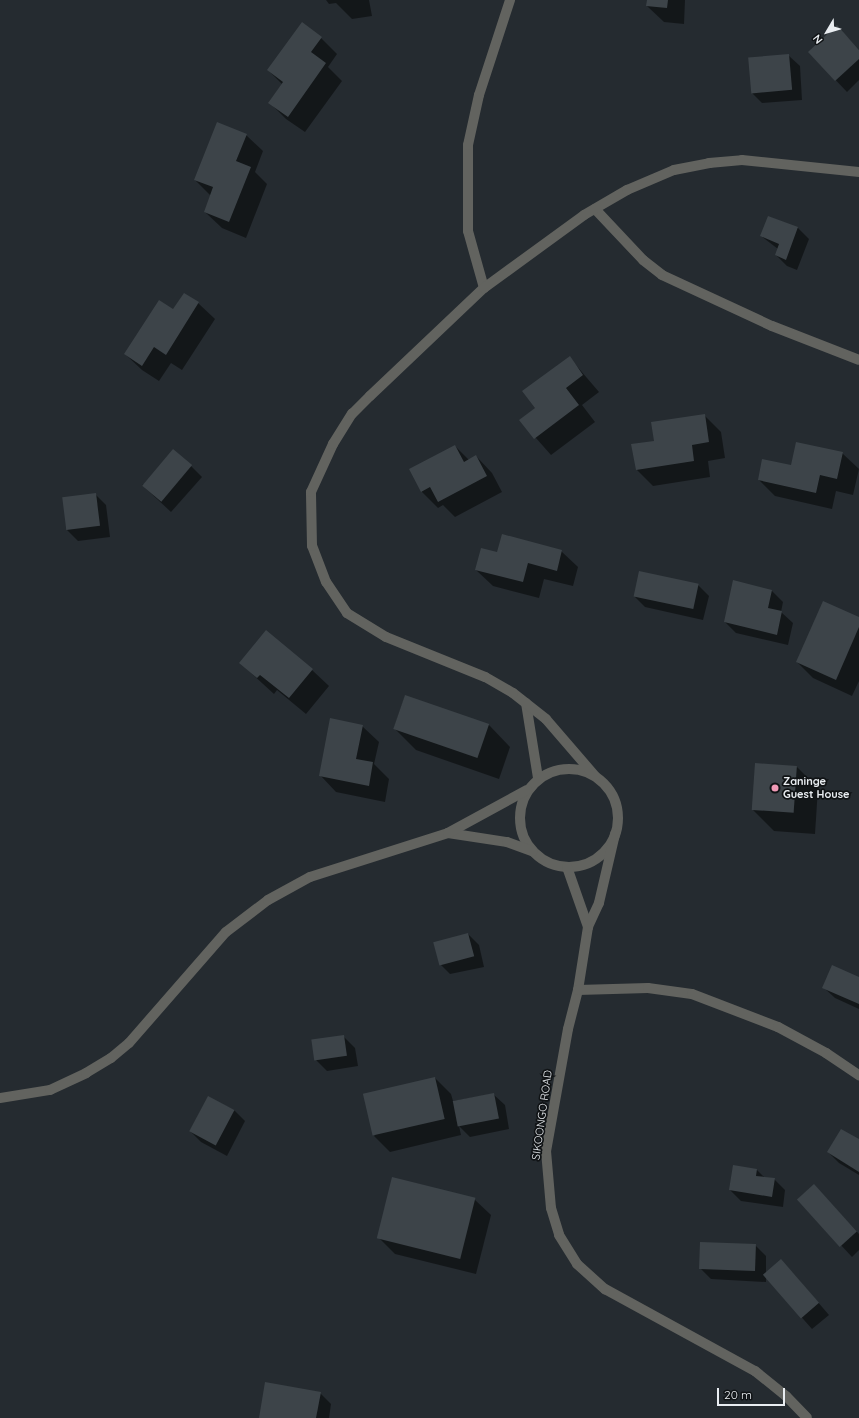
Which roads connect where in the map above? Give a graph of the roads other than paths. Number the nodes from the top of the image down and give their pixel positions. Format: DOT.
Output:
graph roads {
  1 [pos="510,0"];
  2 [pos="859,172"];
  3 [pos="595,209"];
  4 [pos="484,288"];
  5 [pos="859,360"];
  6 [pos="526,703"];
  7 [pos="596,776"];
  8 [pos="538,778"];
  9 [pos="527,790"];
  10 [pos="448,833"];
  11 [pos="615,834"];
  12 [pos="532,851"];
  13 [pos="567,867"];
  14 [pos="588,927"];
  15 [pos="578,990"];
  16 [pos="859,1075"];
  17 [pos="0,1098"];
  18 [pos="806,1418"];
  1 -- 4 [label="street"];
  2 -- 3 [label="street"];
  3 -- 4 [label="street"];
  3 -- 5 [label="street"];
  4 -- 6 [label="street"];
  6 -- 7 [label="street"];
  6 -- 8 [label="street"];
  7 -- 8 [label="street"];
  7 -- 11 [label="street"];
  8 -- 9 [label="street"];
  9 -- 10 [label="street"];
  9 -- 12 [label="street"];
  10 -- 12 [label="street"];
  10 -- 17 [label="street"];
  11 -- 13 [label="street"];
  11 -- 14 [label="street"];
  12 -- 13 [label="street"];
  13 -- 14 [label="street"];
  14 -- 15 [label="street, SIKOONGO ROAD"];
  15 -- 16 [label="street"];
  15 -- 18 [label="street, SIKOONGO ROAD"];
}
